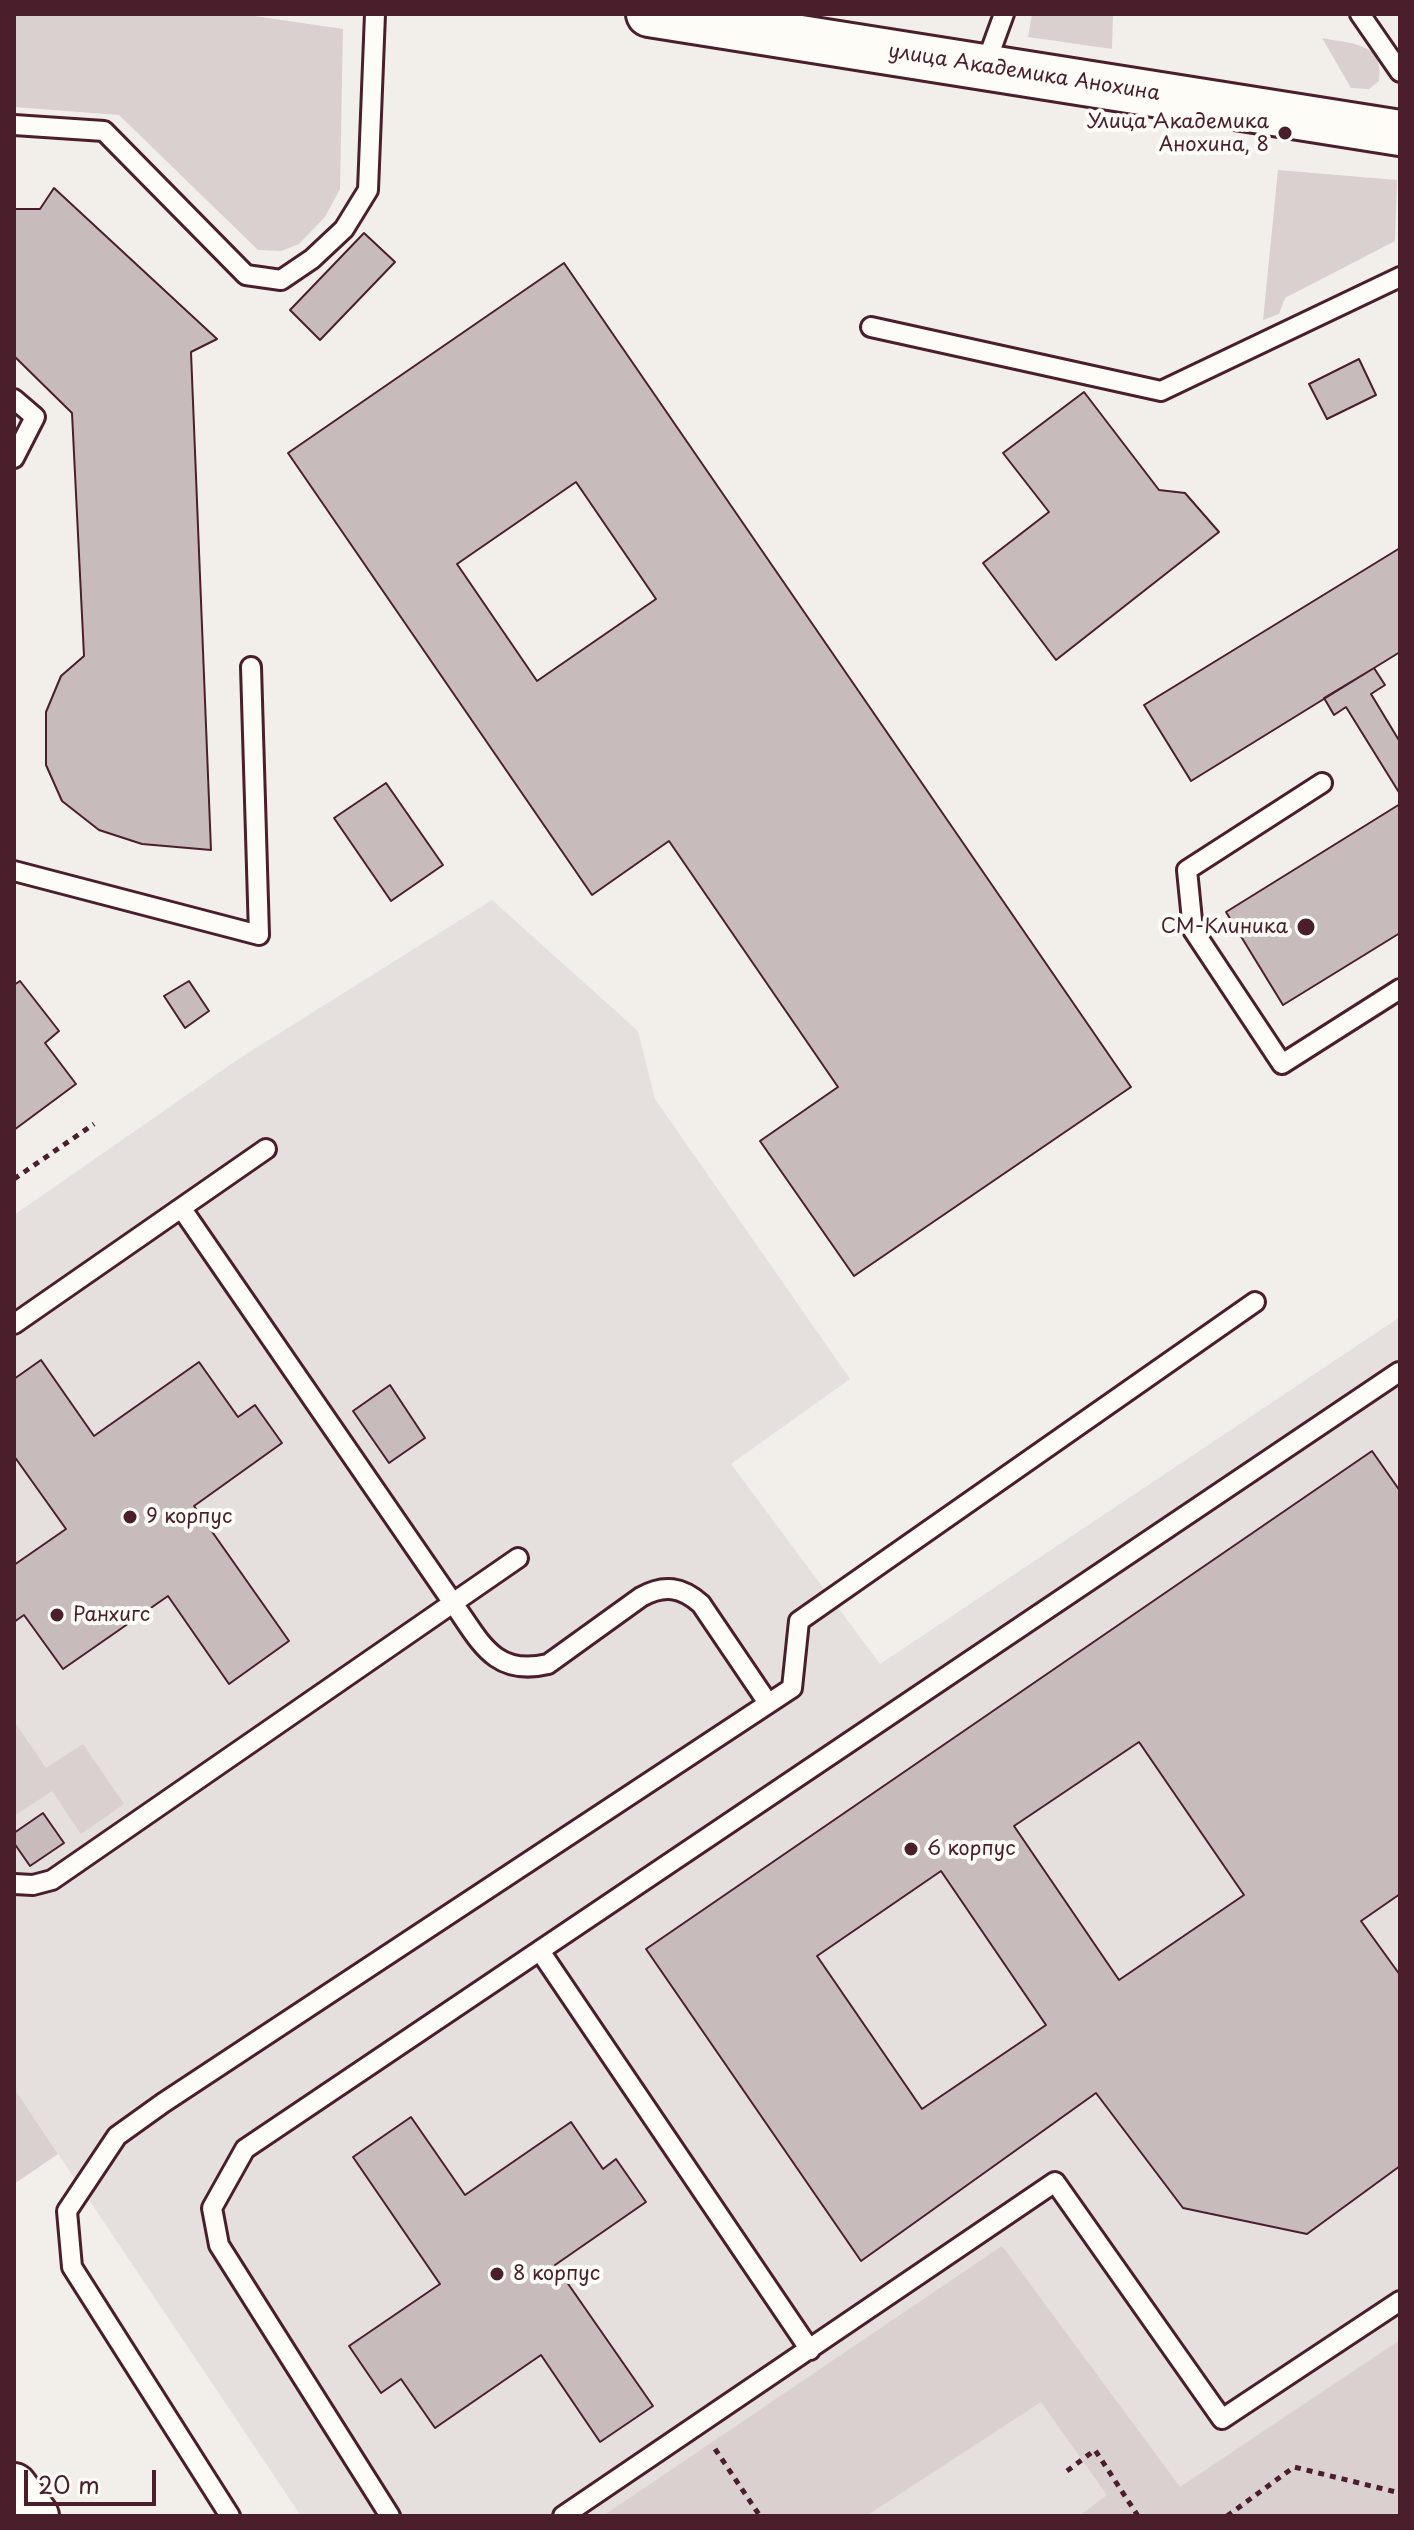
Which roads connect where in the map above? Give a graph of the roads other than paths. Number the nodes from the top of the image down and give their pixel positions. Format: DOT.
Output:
graph roads {
  1 [pos="375,14"];
  2 [pos="649,14"];
  3 [pos="1004,14"];
  4 [pos="1360,14"];
  5 [pos="985,66"];
  6 [pos="1400,72"];
  7 [pos="14,125"];
  8 [pos="1400,133"];
  9 [pos="1400,277"];
  10 [pos="871,327"];
  11 [pos="14,399"];
  12 [pos="14,458"];
  13 [pos="251,667"];
  14 [pos="1322,783"];
  15 [pos="14,871"];
  16 [pos="1400,989"];
  17 [pos="266,1149"];
  18 [pos="182,1209"];
  19 [pos="1255,1302"];
  20 [pos="14,1324"];
  21 [pos="1400,1373"];
  22 [pos="518,1558"];
  23 [pos="453,1603"];
  24 [pos="768,1703"];
  25 [pos="14,1884"];
  26 [pos="540,1951"];
  27 [pos="1400,2301"];
  28 [pos="810,2350"];
  29 [pos="14,2486"];
  30 [pos="36,2516"];
  31 [pos="230,2516"];
  32 [pos="390,2516"];
  33 [pos="563,2516"];
  1 -- 7 [label="lane"];
  2 -- 5 [label="street, улица Академика Анохина"];
  3 -- 5 [label="lane"];
  4 -- 6 [label="lane"];
  5 -- 8 [label="street, улица Академика Анохина"];
  9 -- 10 [label="lane"];
  11 -- 12 [label="lane"];
  13 -- 15 [label="lane"];
  14 -- 16 [label="lane"];
  17 -- 18 [label="lane"];
  18 -- 20 [label="lane"];
  18 -- 23 [label="lane"];
  19 -- 24 [label="lane"];
  21 -- 26 [label="lane"];
  22 -- 23 [label="lane"];
  23 -- 24 [label="lane"];
  23 -- 25 [label="lane"];
  24 -- 31 [label="lane"];
  26 -- 28 [label="lane"];
  26 -- 32 [label="lane"];
  27 -- 28 [label="lane"];
  28 -- 33 [label="lane"];
  29 -- 30 [label="street"];
}
